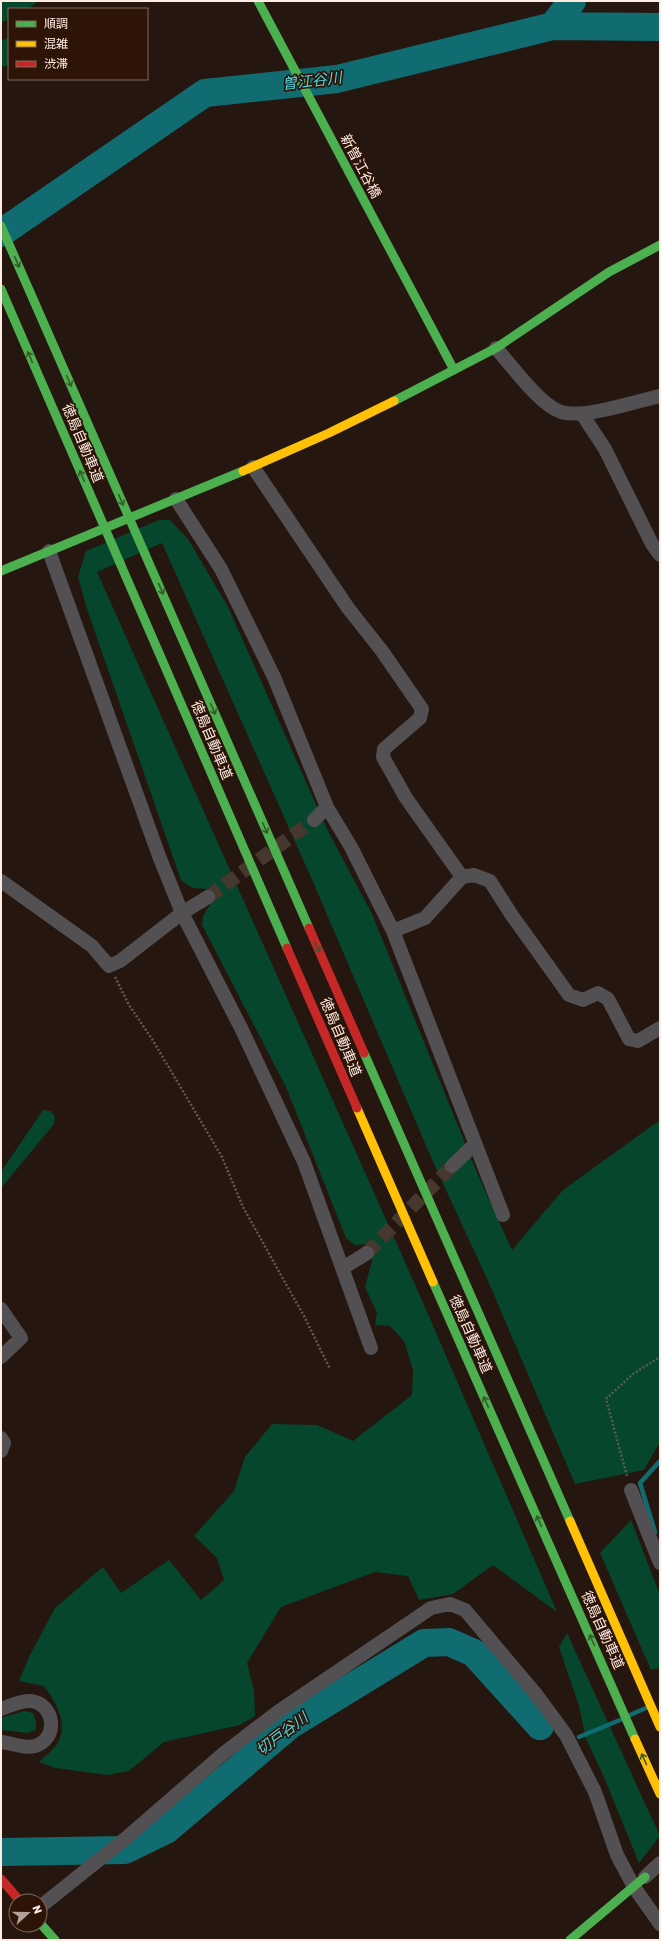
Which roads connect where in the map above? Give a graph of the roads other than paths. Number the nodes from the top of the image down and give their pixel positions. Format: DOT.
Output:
graph roads {
  1 [pos="258,1"];
  2 [pos="1,226"];
  3 [pos="660,245"];
  4 [pos="1,289"];
  5 [pos="496,348"];
  6 [pos="454,370"];
  7 [pos="660,396"];
  8 [pos="582,414"];
  9 [pos="253,468"];
  10 [pos="176,499"];
  11 [pos="49,551"];
  12 [pos="660,555"];
  13 [pos="1,571"];
  14 [pos="326,807"];
  15 [pos="314,820"];
  16 [pos="462,877"];
  17 [pos="1,881"];
  18 [pos="208,897"];
  19 [pos="182,912"];
  20 [pos="393,931"];
  21 [pos="660,1028"];
  22 [pos="475,1144"];
  23 [pos="452,1166"];
  24 [pos="503,1215"];
  25 [pos="367,1253"];
  26 [pos="343,1268"];
  27 [pos="1,1309"];
  28 [pos="371,1348"];
  29 [pos="1,1357"];
  30 [pos="1,1438"];
  31 [pos="1,1451"];
  32 [pos="632,1490"];
  33 [pos="660,1563"];
  34 [pos="1,1709"];
  35 [pos="660,1728"];
  36 [pos="1,1742"];
  37 [pos="660,1794"];
  38 [pos="660,1863"];
  39 [pos="645,1877"];
  40 [pos="1,1879"];
  41 [pos="634,1887"];
  42 [pos="13,1893"];
  43 [pos="48,1901"];
  44 [pos="660,1924"];
  45 [pos="48,1932"];
  46 [pos="55,1940"];
  47 [pos="570,1940"];
  1 -- 6 [label="main road, 新曽江谷橋"];
  2 -- 35 [label="main road, 徳島自動車道, one-way, bridge"];
  3 -- 5 [label="main road"];
  37 -- 4 [label="main road, 徳島自動車道, one-way, bridge"];
  5 -- 6 [label="main road"];
  5 -- 8 [label="street"];
  6 -- 9 [label="main road"];
  7 -- 8 [label="street"];
  8 -- 12 [label="street"];
  9 -- 10 [label="main road"];
  9 -- 16 [label="street"];
  10 -- 11 [label="main road"];
  10 -- 14 [label="street"];
  11 -- 13 [label="main road"];
  11 -- 19 [label="street"];
  14 -- 15 [label="street"];
  14 -- 20 [label="street"];
  16 -- 20 [label="street"];
  16 -- 21 [label="street"];
  17 -- 19 [label="street"];
  18 -- 19 [label="street"];
  19 -- 26 [label="street"];
  20 -- 22 [label="street"];
  22 -- 23 [label="street"];
  22 -- 24 [label="street"];
  25 -- 26 [label="street"];
  26 -- 28 [label="street"];
  27 -- 29 [label="street"];
  30 -- 31 [label="street"];
  32 -- 33 [label="street"];
  34 -- 36 [label="street"];
  38 -- 39 [label="street"];
  39 -- 41 [label="main road"];
  40 -- 42 [label="main road"];
  41 -- 43 [label="street"];
  41 -- 44 [label="street"];
  41 -- 47 [label="main road"];
  45 -- 46 [label="main road"];
}
